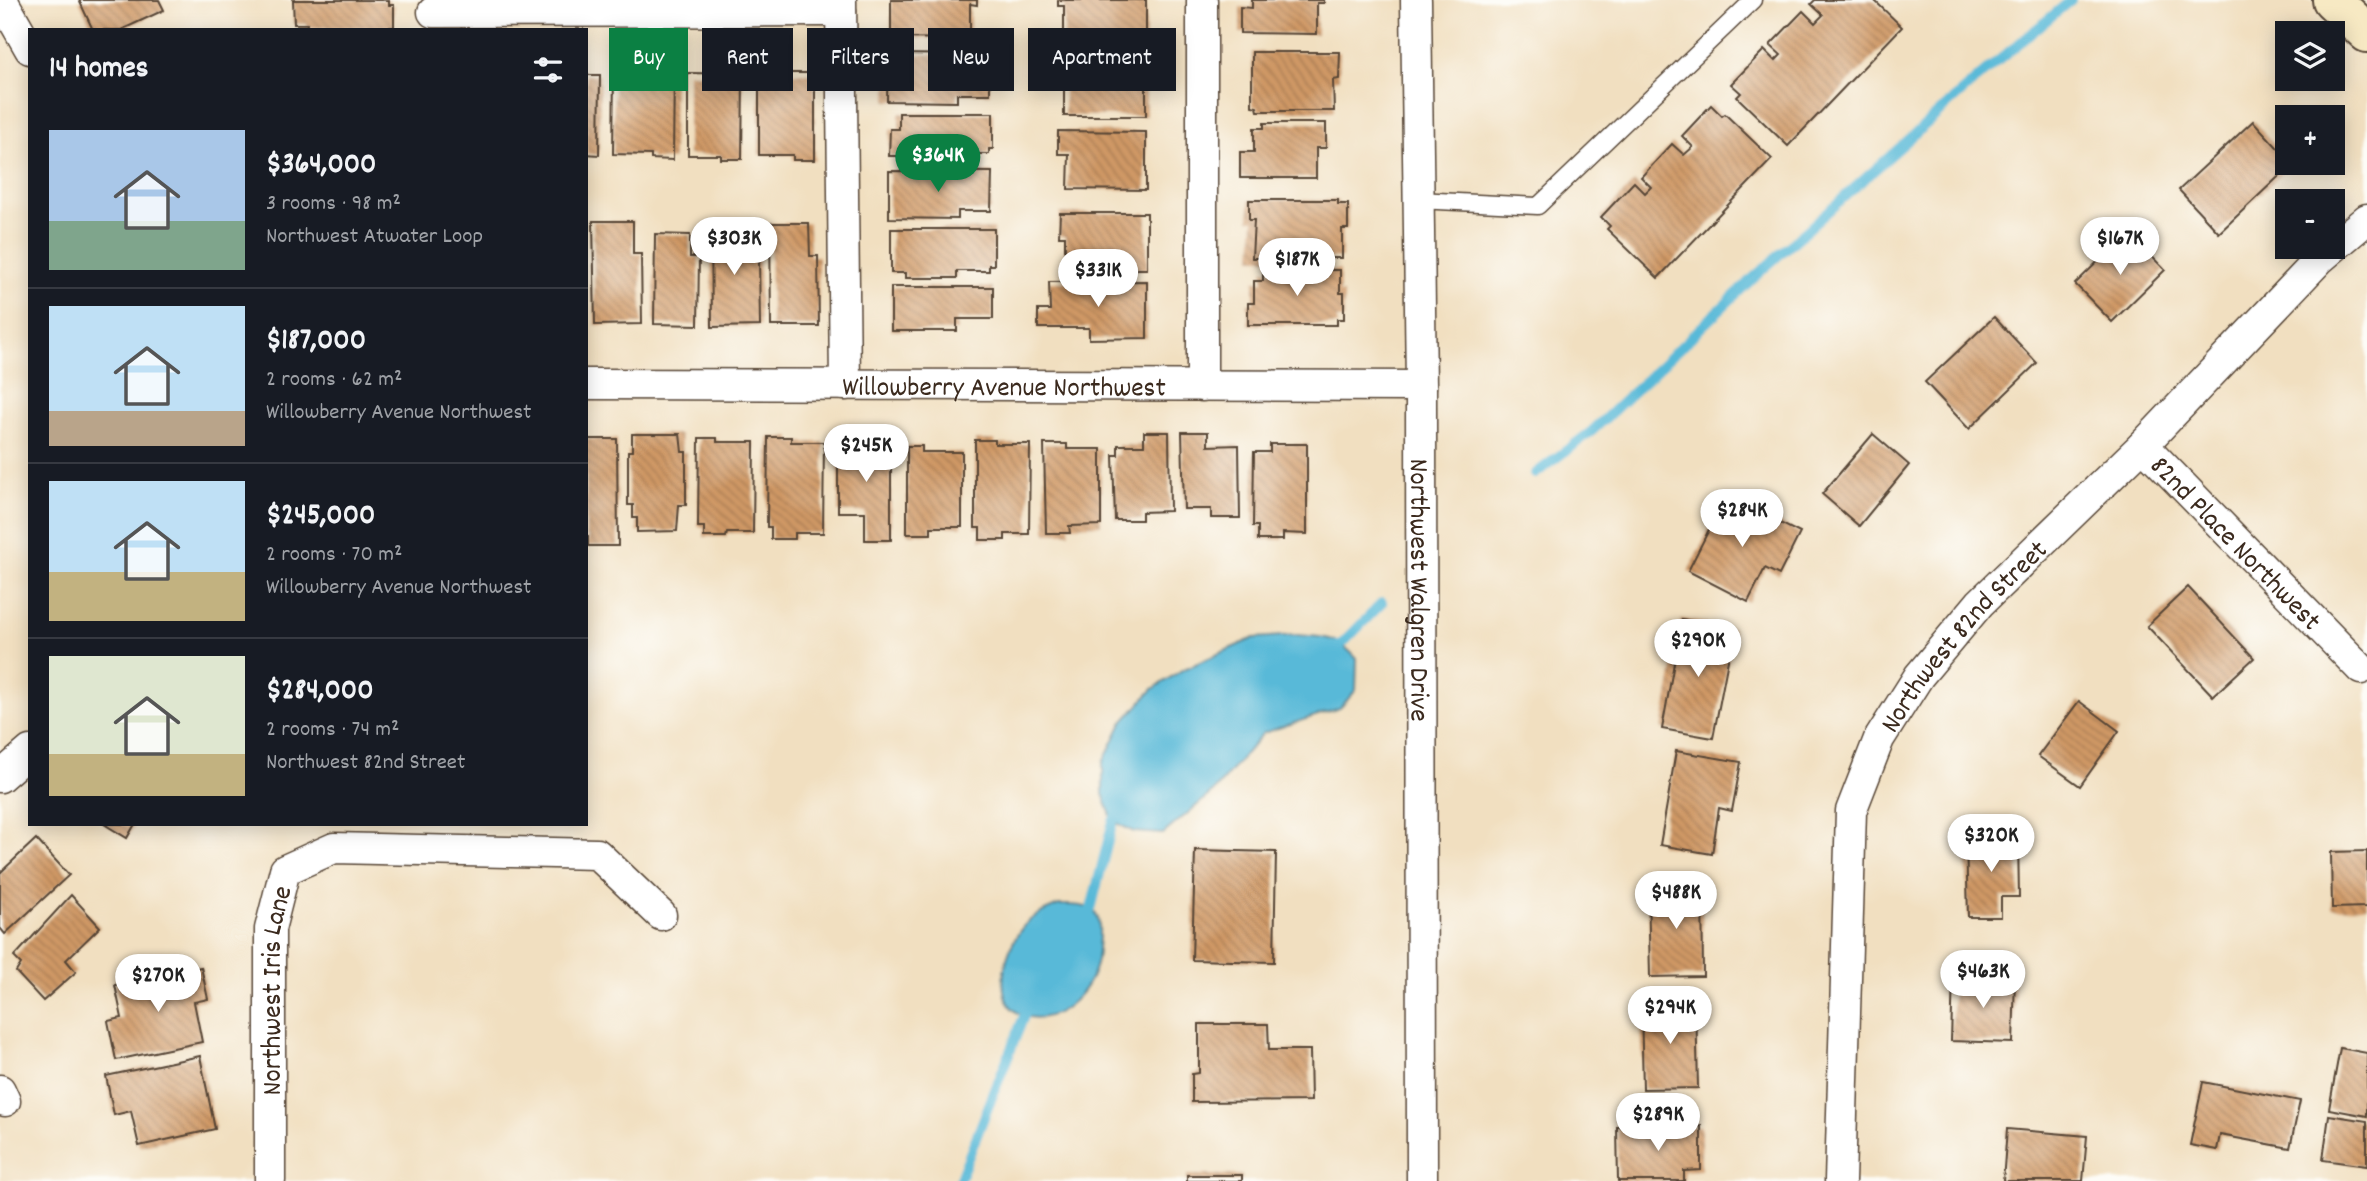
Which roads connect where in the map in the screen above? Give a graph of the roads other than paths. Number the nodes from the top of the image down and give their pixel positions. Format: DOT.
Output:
graph roads {
  1 [pos="2,0"];
  2 [pos="1202,0"];
  3 [pos="1416,0"];
  4 [pos="1753,0"];
  5 [pos="2332,0"];
  6 [pos="841,6"];
  7 [pos="433,14"];
  8 [pos="2367,33"];
  9 [pos="28,46"];
  10 [pos="1418,200"];
  11 [pos="2367,219"];
  12 [pos="588,384"];
  13 [pos="845,385"];
  14 [pos="1202,386"];
  15 [pos="1421,386"];
  16 [pos="2143,445"];
  17 [pos="2361,669"];
  18 [pos="28,753"];
  19 [pos="0,777"];
  20 [pos="661,915"];
  21 [pos="270,1181"];
  22 [pos="1422,1181"];
  23 [pos="1840,1181"];
  1 -- 9 [label="street"];
  2 -- 14 [label="street"];
  3 -- 10 [label="street, Northwest Walgren Drive"];
  4 -- 10 [label="lane"];
  5 -- 8 [label="street"];
  6 -- 7 [label="street"];
  6 -- 13 [label="street"];
  10 -- 15 [label="street, Northwest Walgren Drive"];
  11 -- 16 [label="street, Northwest 82nd Street"];
  12 -- 13 [label="street, Willowberry Avenue Northwest"];
  13 -- 14 [label="street, Willowberry Avenue Northwest"];
  14 -- 15 [label="street, Willowberry Avenue Northwest"];
  15 -- 22 [label="street, Northwest Walgren Drive"];
  16 -- 17 [label="street, 82nd Place Northwest"];
  16 -- 23 [label="street, Northwest 82nd Street"];
  18 -- 19 [label="street"];
  20 -- 21 [label="street, Northwest Iris Lane"];
}
